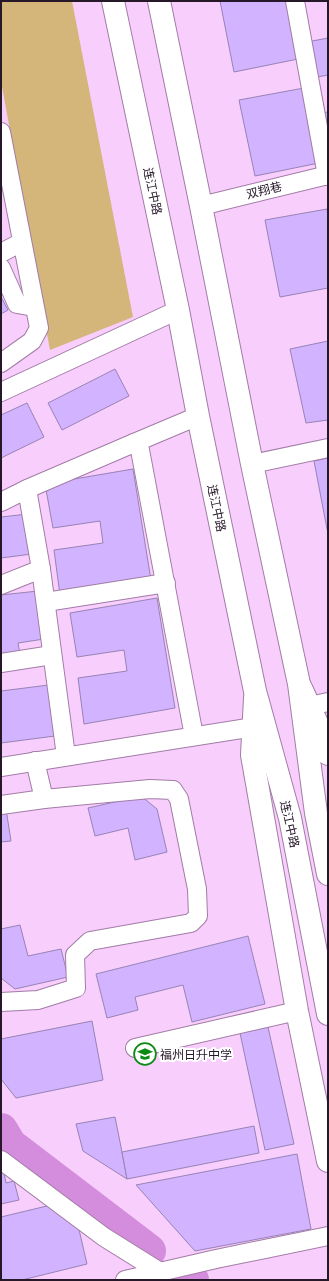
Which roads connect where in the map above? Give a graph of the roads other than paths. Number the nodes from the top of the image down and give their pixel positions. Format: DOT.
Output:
graph roads {
  1 [pos="112,1"];
  2 [pos="159,1"];
  3 [pos="295,1"];
  4 [pos="1,132"];
  5 [pos="327,176"];
  6 [pos="201,206"];
  7 [pos="22,242"];
  8 [pos="1,253"];
  9 [pos="1,268"];
  10 [pos="34,307"];
  11 [pos="178,310"];
  12 [pos="1,362"];
  13 [pos="1,392"];
  14 [pos="198,416"];
  15 [pos="134,443"];
  16 [pos="328,448"];
  17 [pos="252,464"];
  18 [pos="27,489"];
  19 [pos="1,502"];
  20 [pos="41,569"];
  21 [pos="166,583"];
  22 [pos="1,585"];
  23 [pos="46,602"];
  24 [pos="52,654"];
  25 [pos="1,663"];
  26 [pos="299,684"];
  27 [pos="255,691"];
  28 [pos="319,704"];
  29 [pos="254,727"];
  30 [pos="194,736"];
  31 [pos="328,754"];
  32 [pos="66,756"];
  33 [pos="35,761"];
  34 [pos="1,767"];
  35 [pos="44,799"];
  36 [pos="1,805"];
  37 [pos="328,874"];
  38 [pos="1,1002"];
  39 [pos="297,1011"];
  40 [pos="328,1014"];
  41 [pos="135,1048"];
  42 [pos="1,1160"];
  43 [pos="328,1161"];
  44 [pos="328,1236"];
  45 [pos="160,1272"];
  46 [pos="125,1280"];
  1 -- 11 [label="main road, 连江中路"];
  2 -- 6 [label="main road"];
  3 -- 5 [label="street"];
  4 -- 7 [label="street"];
  5 -- 6 [label="street, 双翔巷"];
  6 -- 17 [label="main road"];
  7 -- 8 [label="street"];
  7 -- 10 [label="street"];
  9 -- 10 [label="street"];
  10 -- 12 [label="street"];
  11 -- 13 [label="street"];
  11 -- 14 [label="main road, 连江中路"];
  14 -- 15 [label="street"];
  14 -- 27 [label="main road, 连江中路"];
  15 -- 18 [label="street"];
  15 -- 21 [label="street"];
  16 -- 17 [label="street"];
  17 -- 26 [label="main road"];
  18 -- 19 [label="street"];
  18 -- 20 [label="street"];
  20 -- 22 [label="street"];
  20 -- 23 [label="street"];
  21 -- 23 [label="street"];
  21 -- 30 [label="street"];
  23 -- 24 [label="street"];
  24 -- 25 [label="street"];
  24 -- 32 [label="street"];
  26 -- 28 [label="main road"];
  26 -- 37 [label="main road"];
  27 -- 29 [label="main road"];
  27 -- 40 [label="main road, 连江中路"];
  28 -- 31 [label="main road"];
  29 -- 30 [label="street"];
  29 -- 39 [label="main road"];
  30 -- 32 [label="street"];
  32 -- 33 [label="street"];
  33 -- 34 [label="street"];
  33 -- 35 [label="street"];
  35 -- 36 [label="street"];
  35 -- 38 [label="street"];
  39 -- 41 [label="street"];
  39 -- 43 [label="main road"];
  42 -- 45 [label="street"];
  44 -- 45 [label="street"];
  45 -- 46 [label="street"];
}
